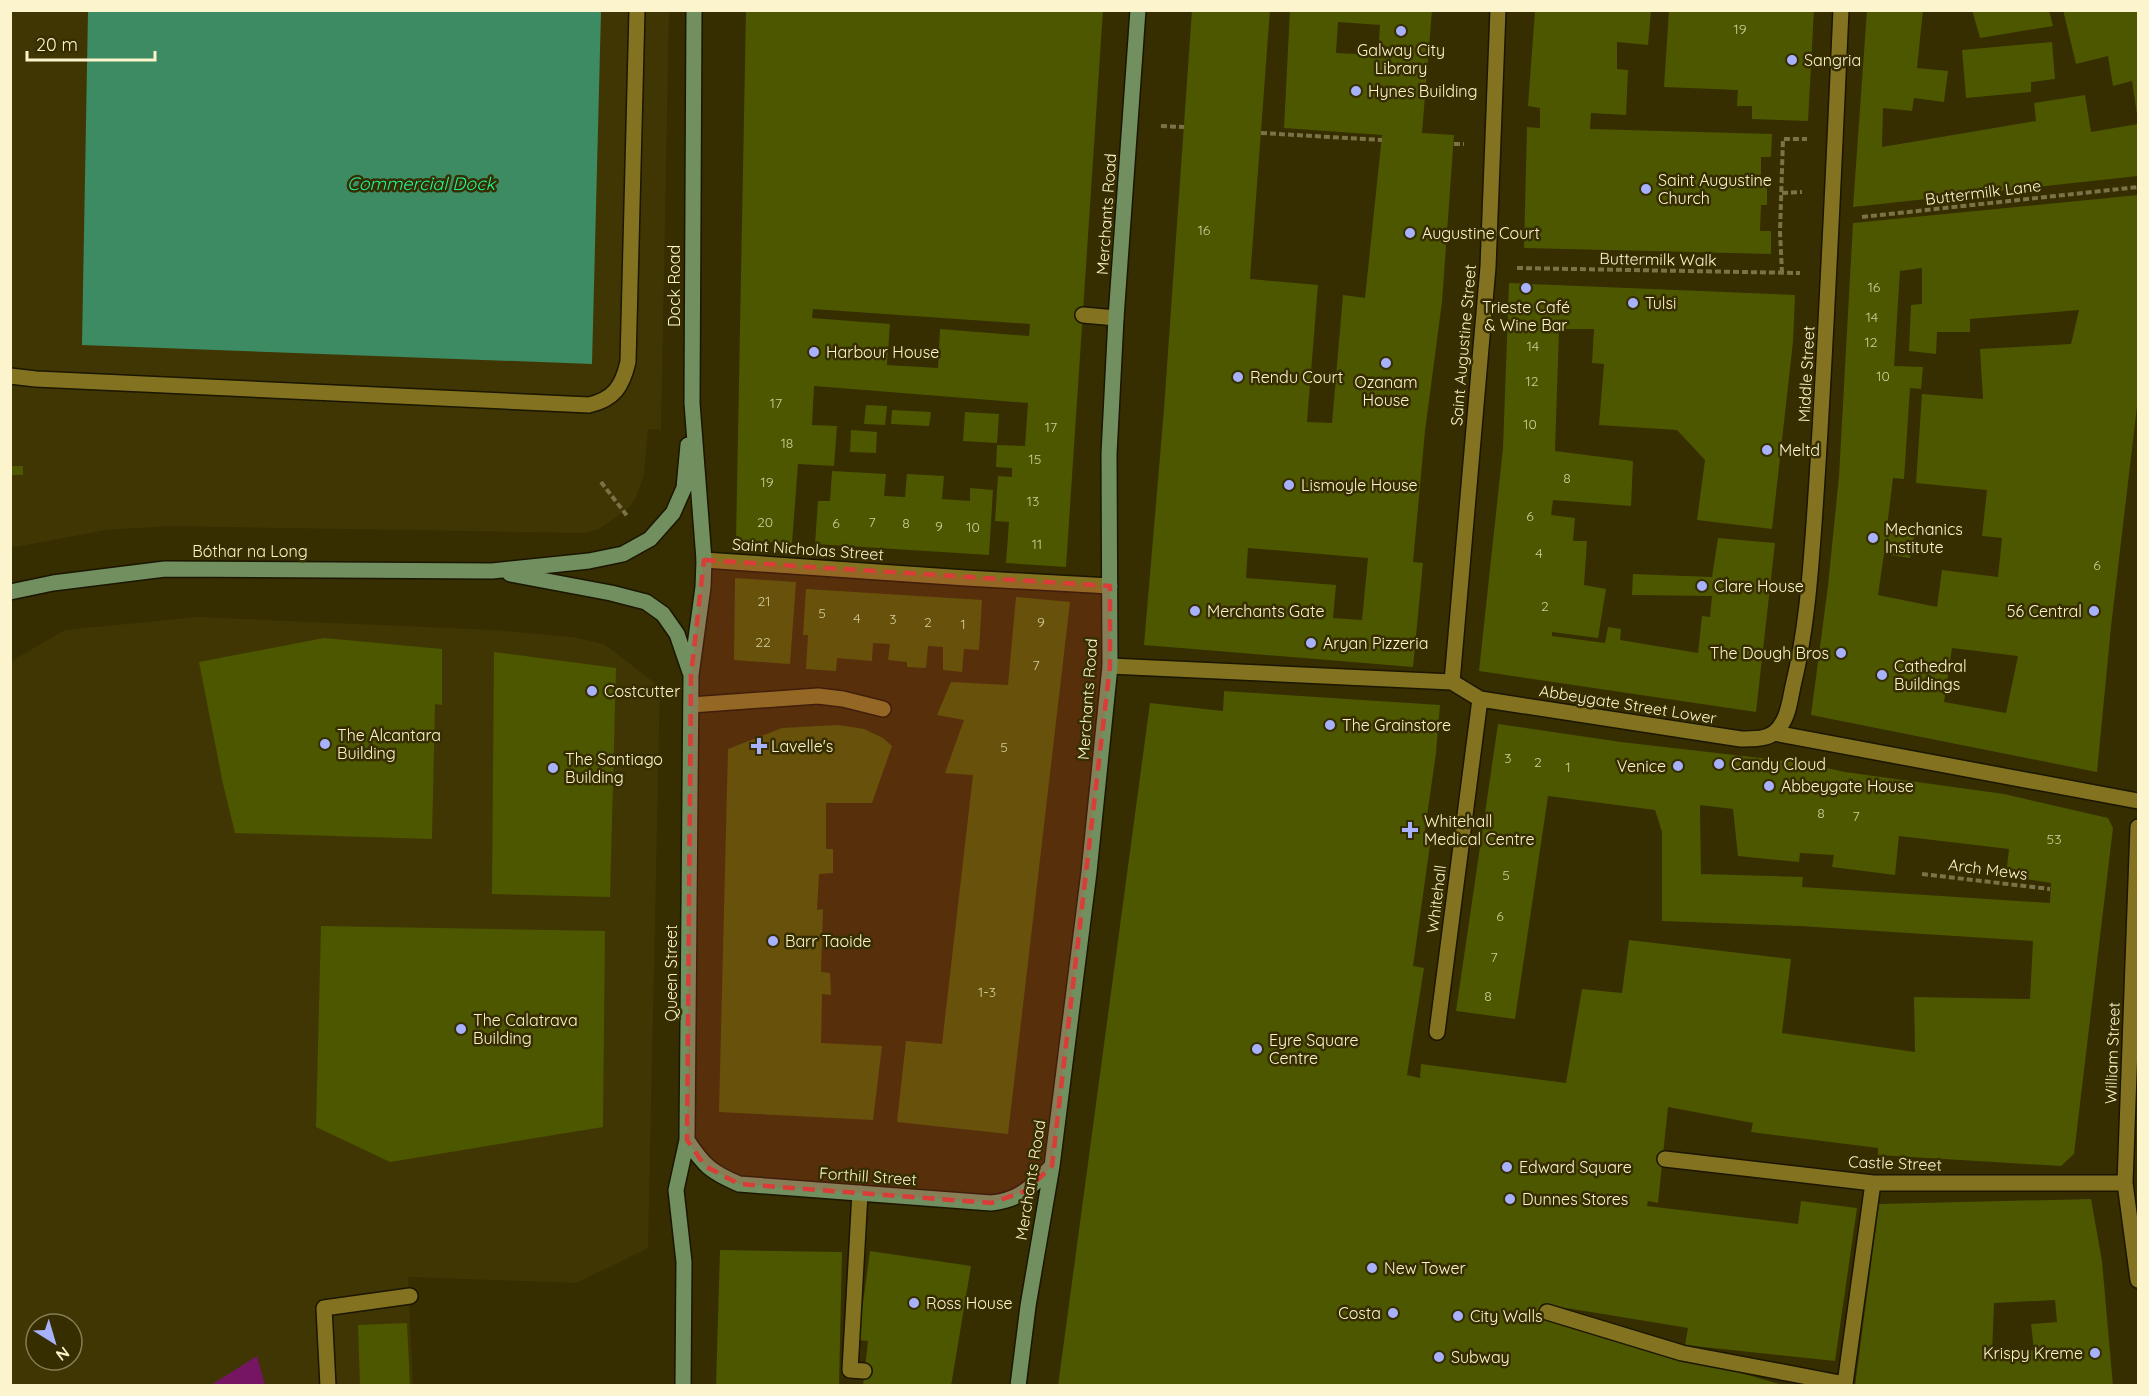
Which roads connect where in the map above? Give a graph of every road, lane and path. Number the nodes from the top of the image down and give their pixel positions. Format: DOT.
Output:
graph roads {
  1 [pos="637,10"];
  2 [pos="694,10"];
  3 [pos="1138,10"];
  4 [pos="1498,10"];
  5 [pos="1841,10"];
  6 [pos="1261,133"];
  7 [pos="1808,139"];
  8 [pos="1382,140"];
  9 [pos="2139,186"];
  10 [pos="1798,192"];
  11 [pos="1782,194"];
  12 [pos="1830,220"];
  13 [pos="1488,267"];
  14 [pos="1782,273"];
  15 [pos="1828,274"];
  16 [pos="1083,315"];
  17 [pos="1116,318"];
  18 [pos="10,376"];
  19 [pos="692,403"];
  20 [pos="601,482"];
  21 [pos="632,522"];
  22 [pos="704,560"];
  23 [pos="492,571"];
  24 [pos="1110,586"];
  25 [pos="10,592"];
  26 [pos="1110,666"];
  27 [pos="691,675"];
  28 [pos="1452,682"];
  29 [pos="1480,699"];
  30 [pos="691,705"];
  31 [pos="883,709"];
  32 [pos="1774,733"];
  33 [pos="2139,801"];
  34 [pos="2139,827"];
  35 [pos="1922,874"];
  36 [pos="2050,889"];
  37 [pos="1437,1032"];
  38 [pos="687,1140"];
  39 [pos="1665,1159"];
  40 [pos="1052,1166"];
  41 [pos="1873,1183"];
  42 [pos="2125,1183"];
  43 [pos="860,1193"];
  44 [pos="2139,1280"];
  45 [pos="410,1296"];
  46 [pos="1547,1312"];
  47 [pos="864,1371"];
  48 [pos="328,1386"];
  49 [pos="683,1386"];
  50 [pos="1018,1386"];
  1 -- 18 [label="street"];
  2 -- 19 [label="main road, Dock Road"];
  3 -- 17 [label="main road, Merchants Road"];
  4 -- 13 [label="street, Saint Augustine Street"];
  5 -- 12 [label="street, Middle Street"];
  6 -- 8 [label="path"];
  7 -- 11 [label="path"];
  9 -- 12 [label="path, Buttermilk Lane"];
  10 -- 11 [label="path"];
  11 -- 14 [label="path"];
  12 -- 15 [label="street, Middle Street"];
  13 -- 14 [label="path, Buttermilk Walk"];
  13 -- 28 [label="street, Saint Augustine Street"];
  14 -- 15 [label="path, Buttermilk Walk"];
  15 -- 32 [label="street, Middle Street"];
  16 -- 17 [label="street"];
  17 -- 24 [label="main road, Merchants Road"];
  19 -- 22 [label="main road, Dock Road"];
  19 -- 23 [label="main road, Bóthar na Long"];
  20 -- 21 [label="path"];
  22 -- 24 [label="street, Saint Nicholas Street"];
  22 -- 27 [label="main road, Queen Street"];
  23 -- 25 [label="main road, Bóthar na Long"];
  23 -- 27 [label="main road, Bóthar na Long"];
  24 -- 26 [label="main road, Merchants Road"];
  26 -- 28 [label="street, Abbeygate Street Lower"];
  26 -- 40 [label="main road, Merchants Road"];
  27 -- 30 [label="main road, Queen Street"];
  28 -- 29 [label="street, Abbeygate Street Lower"];
  29 -- 32 [label="street, Abbeygate Street Lower"];
  29 -- 37 [label="street, Whitehall"];
  30 -- 31 [label="street"];
  30 -- 38 [label="main road, Queen Street"];
  32 -- 33 [label="street, Abbeygate Street Lower"];
  34 -- 42 [label="street, William Street"];
  35 -- 36 [label="path, Arch Mews"];
  38 -- 43 [label="main road, Forthill Street"];
  38 -- 49 [label="main road, Queen Street"];
  39 -- 41 [label="street, Castle Street"];
  40 -- 43 [label="main road, Forthill Street"];
  40 -- 50 [label="main road, Merchants Road"];
  41 -- 42 [label="street, Castle Street"];
  41 -- 46 [label="street"];
  42 -- 44 [label="street, William Street"];
  43 -- 47 [label="street"];
  45 -- 48 [label="street"];
}
